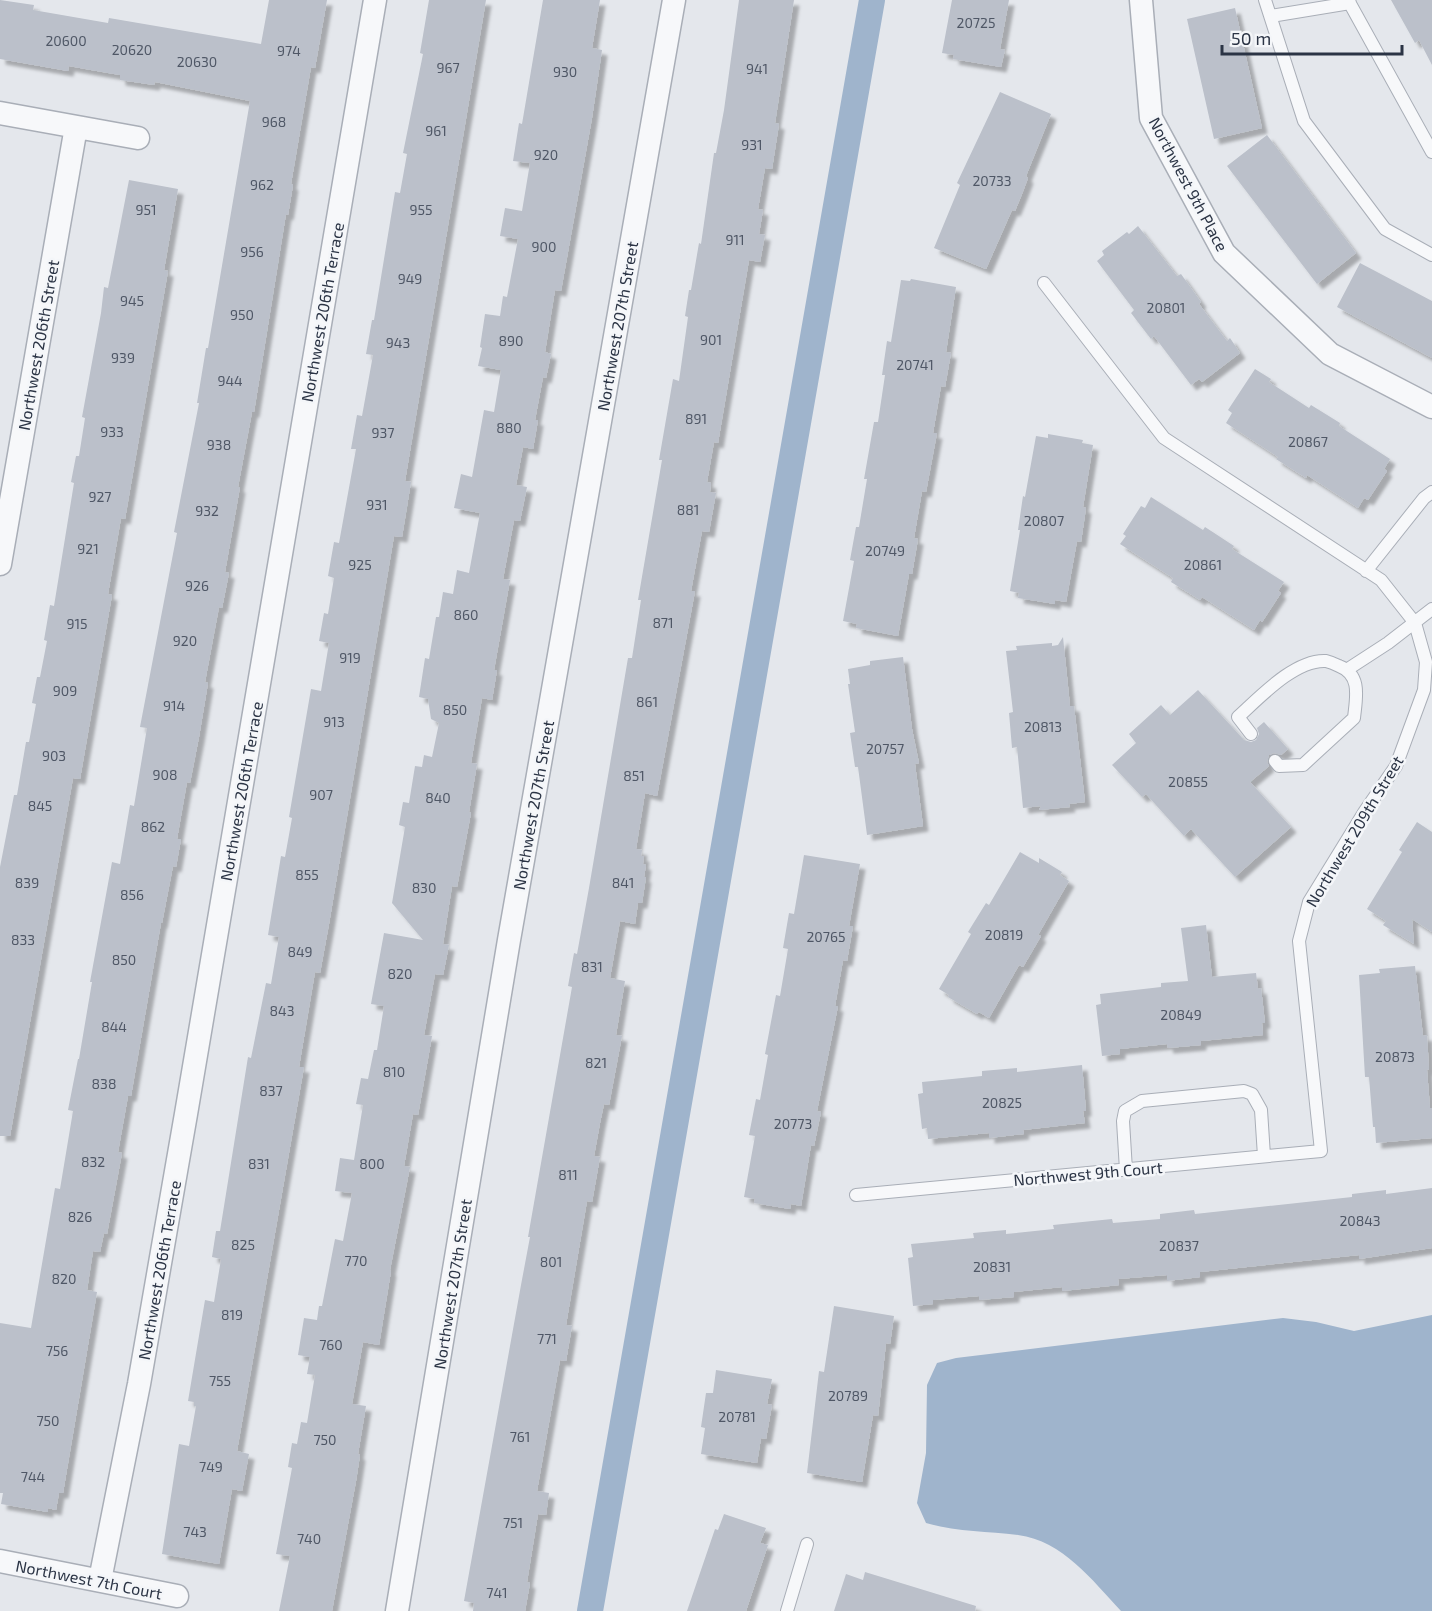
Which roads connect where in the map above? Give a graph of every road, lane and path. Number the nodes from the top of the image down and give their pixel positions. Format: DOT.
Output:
graph roads {
  1 [pos="375,0"];
  2 [pos="675,0"];
  3 [pos="1141,0"];
  4 [pos="1265,0"];
  5 [pos="1349,2"];
  6 [pos="1271,16"];
  7 [pos="0,113"];
  8 [pos="76,127"];
  9 [pos="138,138"];
  10 [pos="1432,152"];
  11 [pos="1432,255"];
  12 [pos="1044,283"];
  13 [pos="1432,407"];
  14 [pos="1432,492"];
  15 [pos="0,564"];
  16 [pos="1366,571"];
  17 [pos="1432,609"];
  18 [pos="1415,623"];
  19 [pos="1347,669"];
  20 [pos="1251,734"];
  21 [pos="1275,761"];
  22 [pos="1321,1151"];
  23 [pos="1264,1156"];
  24 [pos="1126,1170"];
  25 [pos="855,1195"];
  26 [pos="807,1544"];
  27 [pos="0,1561"];
  28 [pos="100,1580"];
  29 [pos="177,1596"];
  30 [pos="398,1611"];
  31 [pos="787,1611"];
  1 -- 28 [label="street, Northwest 206th Terrace"];
  2 -- 30 [label="street, Northwest 207th Street"];
  3 -- 13 [label="street, Northwest 9th Place"];
  4 -- 6 [label="lane"];
  5 -- 6 [label="lane"];
  5 -- 10 [label="lane"];
  6 -- 11 [label="lane"];
  7 -- 8 [label="street"];
  8 -- 9 [label="street"];
  8 -- 15 [label="street, Northwest 206th Street"];
  12 -- 16 [label="lane, Northwest 209th Street"];
  14 -- 16 [label="lane"];
  16 -- 18 [label="lane, Northwest 209th Street"];
  17 -- 18 [label="lane"];
  18 -- 19 [label="lane"];
  18 -- 22 [label="lane, Northwest 209th Street"];
  19 -- 20 [label="lane"];
  19 -- 21 [label="lane"];
  22 -- 23 [label="lane, Northwest 9th Court"];
  23 -- 24 [label="lane, Northwest 9th Court"];
  23 -- 24 [label="lane"];
  24 -- 25 [label="lane, Northwest 9th Court"];
  26 -- 31 [label="lane"];
  27 -- 28 [label="street, Northwest 7th Court"];
  28 -- 29 [label="street, Northwest 7th Court"];
}
